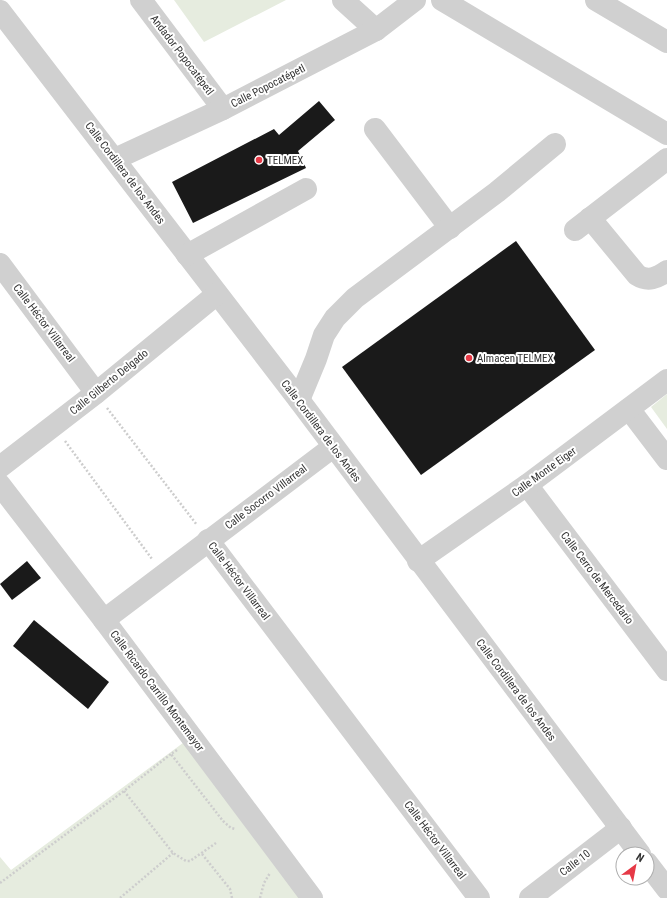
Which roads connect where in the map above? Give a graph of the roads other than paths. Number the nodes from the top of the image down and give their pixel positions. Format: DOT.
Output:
graph roads {
  1 [pos="141,0"];
  2 [pos="343,0"];
  3 [pos="415,0"];
  4 [pos="442,0"];
  5 [pos="596,0"];
  6 [pos="0,11"];
  7 [pos="376,30"];
  8 [pos="667,42"];
  9 [pos="223,109"];
  10 [pos="375,129"];
  11 [pos="667,134"];
  12 [pos="555,144"];
  13 [pos="115,159"];
  14 [pos="667,159"];
  15 [pos="306,190"];
  16 [pos="450,228"];
  17 [pos="187,255"];
  18 [pos="0,264"];
  19 [pos="667,271"];
  20 [pos="217,294"];
  21 [pos="667,380"];
  22 [pos="96,393"];
  23 [pos="298,400"];
  24 [pos="630,409"];
  25 [pos="333,447"];
  26 [pos="667,459"];
  27 [pos="0,467"];
  28 [pos="0,485"];
  29 [pos="527,485"];
  30 [pos="208,540"];
  31 [pos="418,561"];
  32 [pos="104,620"];
  33 [pos="667,670"];
  34 [pos="620,828"];
  35 [pos="634,846"];
  36 [pos="655,873"];
  37 [pos="667,889"];
  38 [pos="312,898"];
  39 [pos="479,898"];
  40 [pos="530,898"];
  1 -- 9 [label="street, Andador Popocatépetl"];
  2 -- 7 [label="street"];
  3 -- 7 [label="street, Calle Popocatépetl"];
  4 -- 11 [label="street"];
  5 -- 8 [label="street"];
  6 -- 13 [label="street, Calle Cordillera de los Andes"];
  7 -- 9 [label="street, Calle Popocatépetl"];
  9 -- 13 [label="street, Calle Popocatépetl"];
  10 -- 16 [label="street"];
  12 -- 16 [label="street"];
  13 -- 17 [label="street, Calle Cordillera de los Andes"];
  14 -- 19 [label="street"];
  15 -- 17 [label="street"];
  16 -- 23 [label="street"];
  17 -- 20 [label="street, Calle Cordillera de los Andes"];
  18 -- 22 [label="street, Calle Héctor Villarreal"];
  20 -- 22 [label="street, Calle Gilberto Delgado"];
  20 -- 23 [label="street, Calle Cordillera de los Andes"];
  21 -- 24 [label="street, Calle Monte Eiger"];
  22 -- 27 [label="street, Calle Gilberto Delgado"];
  23 -- 25 [label="street, Calle Cordillera de los Andes"];
  24 -- 26 [label="street"];
  24 -- 29 [label="street, Calle Monte Eiger"];
  25 -- 30 [label="street, Calle Socorro Villarreal"];
  25 -- 31 [label="street, Calle Cordillera de los Andes"];
  28 -- 32 [label="street, Calle Ricardo Carrillo Montemayor"];
  29 -- 31 [label="street, Calle Monte Eiger"];
  29 -- 33 [label="street, Calle Cerro de Mercedario"];
  30 -- 32 [label="street, Calle Socorro Villarreal"];
  30 -- 39 [label="street, Calle Héctor Villarreal"];
  31 -- 34 [label="street, Calle Cordillera de los Andes"];
  32 -- 38 [label="street, Calle Ricardo Carrillo Montemayor"];
  34 -- 35 [label="street, Calle Cordillera de los Andes"];
  34 -- 40 [label="street, Calle 10"];
  36 -- 37 [label="street"];
}
